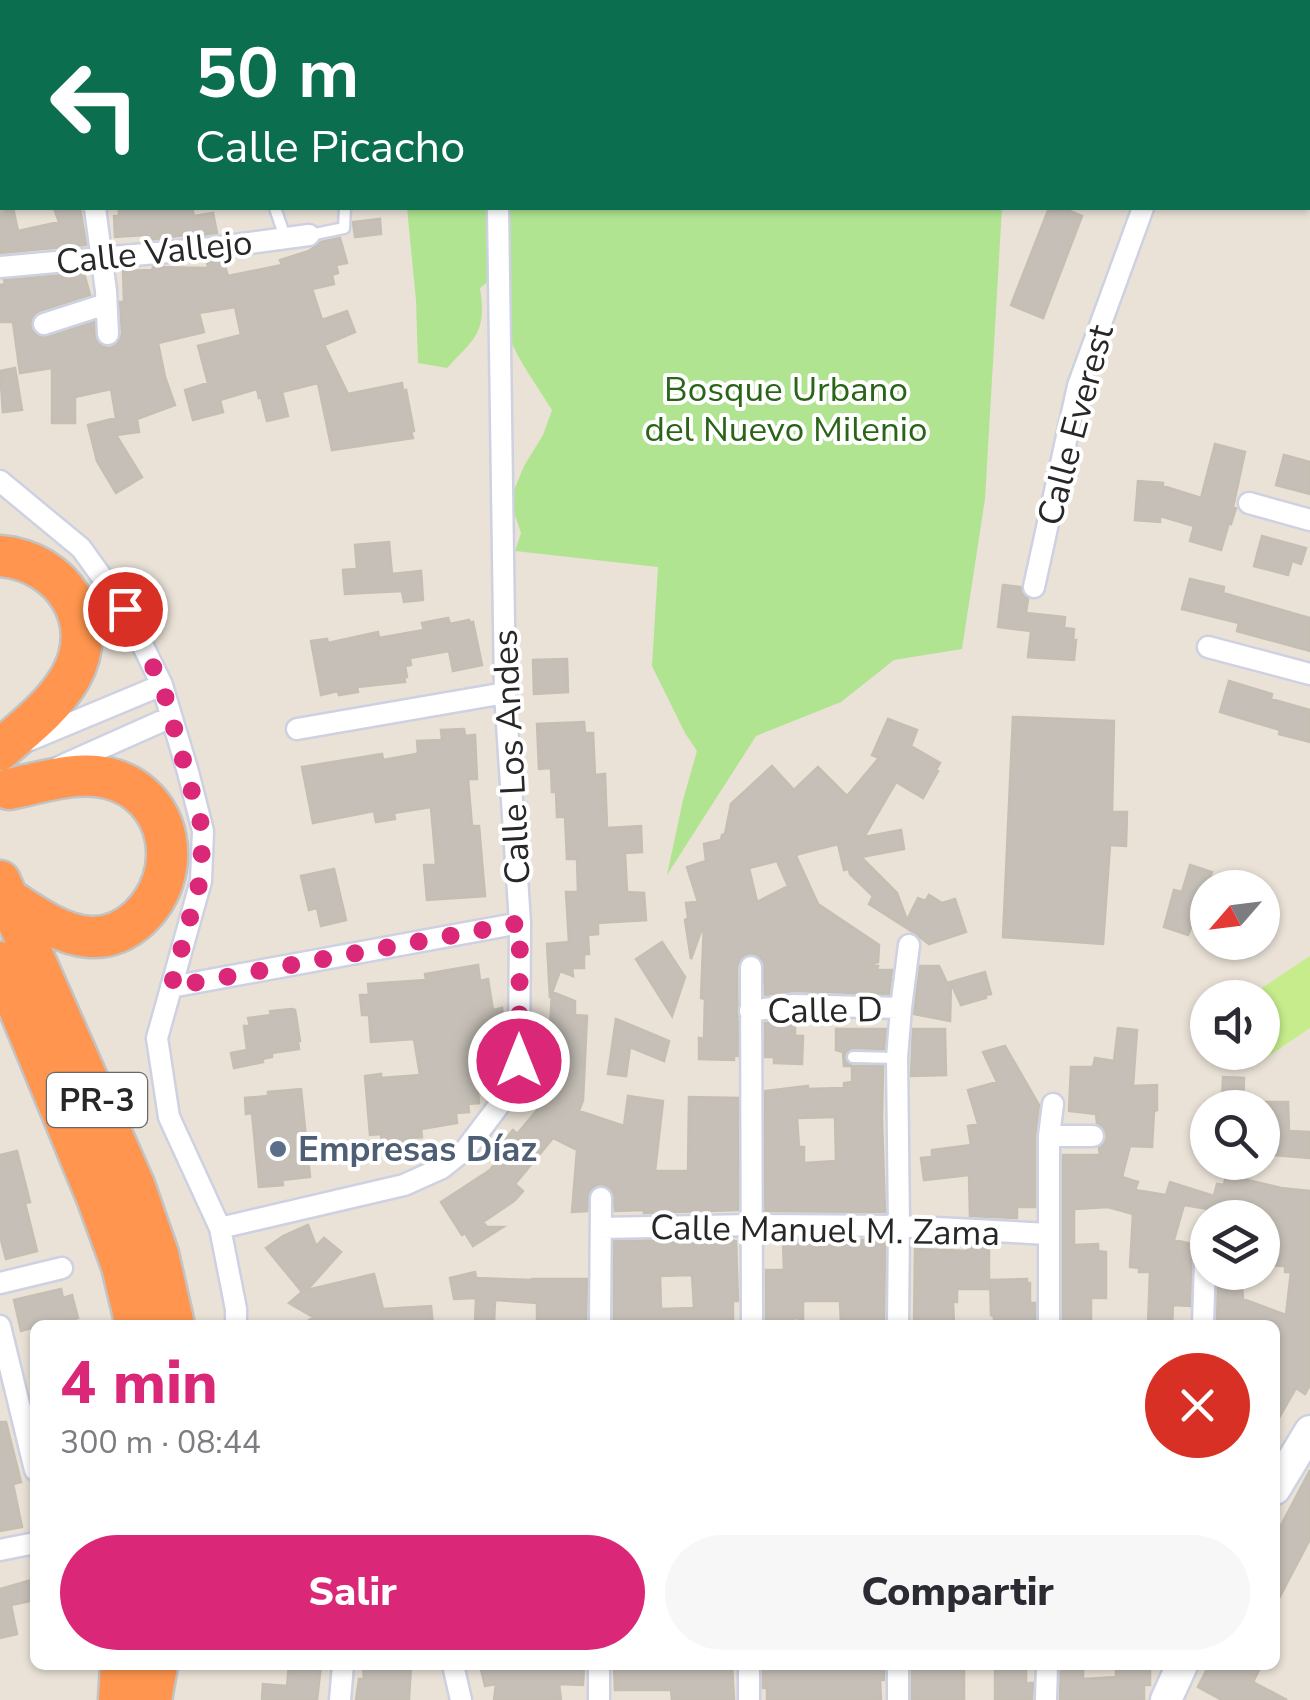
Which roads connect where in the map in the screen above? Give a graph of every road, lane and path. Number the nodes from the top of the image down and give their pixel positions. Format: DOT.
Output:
graph roads {
  1 [pos="96,210"];
  2 [pos="276,210"];
  3 [pos="344,210"];
  4 [pos="498,210"];
  5 [pos="1142,210"];
  6 [pos="308,235"];
  7 [pos="286,238"];
  8 [pos="103,257"];
  9 [pos="0,267"];
  10 [pos="106,304"];
  11 [pos="44,324"];
  12 [pos="108,334"];
  13 [pos="0,481"];
  14 [pos="1249,503"];
  15 [pos="1310,520"];
  16 [pos="0,556"];
  17 [pos="1034,587"];
  18 [pos="1208,646"];
  19 [pos="1310,674"];
  20 [pos="162,685"];
  21 [pos="505,693"];
  22 [pos="171,717"];
  23 [pos="296,729"];
  24 [pos="2,771"];
  25 [pos="4,890"];
  26 [pos="520,923"];
  27 [pos="910,945"];
  28 [pos="0,962"];
  29 [pos="751,966"];
  30 [pos="171,987"];
  31 [pos="900,1008"];
  32 [pos="750,1011"];
  33 [pos="0,1038"];
  34 [pos="853,1057"];
  35 [pos="897,1058"];
  36 [pos="1053,1104"];
  37 [pos="1049,1136"];
  38 [pos="1094,1136"];
  39 [pos="602,1198"];
  40 [pos="98,1200"];
  41 [pos="752,1225"];
  42 [pos="899,1226"];
  43 [pos="220,1228"];
  44 [pos="602,1228"];
  45 [pos="1049,1234"];
  46 [pos="62,1268"];
  47 [pos="0,1283"];
  48 [pos="1204,1290"];
  49 [pos="135,1320"];
  50 [pos="173,1320"];
  51 [pos="236,1320"];
  52 [pos="600,1320"];
  53 [pos="752,1320"];
  54 [pos="898,1320"];
  55 [pos="1049,1320"];
  56 [pos="1203,1320"];
  57 [pos="0,1326"];
  58 [pos="30,1449"];
  59 [pos="1303,1450"];
  60 [pos="1280,1482"];
  61 [pos="30,1544"];
  62 [pos="0,1550"];
  63 [pos="122,1670"];
  64 [pos="155,1670"];
  65 [pos="343,1670"];
  66 [pos="454,1670"];
  67 [pos="599,1670"];
  68 [pos="749,1670"];
  69 [pos="898,1670"];
  70 [pos="1047,1670"];
  71 [pos="1180,1670"];
  72 [pos="119,1700"];
  73 [pos="151,1700"];
  74 [pos="340,1700"];
  75 [pos="461,1700"];
  76 [pos="599,1700"];
  77 [pos="749,1700"];
  78 [pos="898,1700"];
  79 [pos="1046,1700"];
  80 [pos="1166,1700"];
  1 -- 8 [label="street"];
  2 -- 7 [label="lane"];
  3 -- 6 [label="lane"];
  4 -- 21 [label="street, Calle Los Andes"];
  5 -- 17 [label="street, Calle Everest"];
  6 -- 7 [label="street, Calle Vallejo"];
  7 -- 8 [label="street, Calle Vallejo"];
  8 -- 9 [label="street, Calle Vallejo"];
  8 -- 10 [label="street"];
  10 -- 11 [label="street"];
  10 -- 12 [label="street"];
  13 -- 20 [label="street"];
  14 -- 15 [label="street"];
  16 -- 24 [label="highway"];
  18 -- 19 [label="street"];
  20 -- 22 [label="street"];
  20 -- 24 [label="street"];
  21 -- 23 [label="street"];
  21 -- 26 [label="street, Calle Los Andes"];
  22 -- 24 [label="street"];
  22 -- 30 [label="street"];
  24 -- 25 [label="highway"];
  25 -- 50 [label="highway, PR-3"];
  26 -- 30 [label="street"];
  26 -- 43 [label="street, Calle Los Andes"];
  27 -- 31 [label="street"];
  28 -- 40 [label="highway, PR-3"];
  29 -- 32 [label="street"];
  30 -- 43 [label="street"];
  31 -- 32 [label="street, Calle D"];
  31 -- 35 [label="street"];
  32 -- 41 [label="street"];
  33 -- 40 [label="highway"];
  34 -- 35 [label="lane"];
  35 -- 42 [label="street"];
  36 -- 37 [label="street"];
  37 -- 38 [label="street"];
  37 -- 45 [label="street"];
  39 -- 44 [label="street"];
  40 -- 49 [label="highway, PR-3"];
  41 -- 42 [label="street, Calle Manuel M. Zama"];
  41 -- 44 [label="street, Calle Manuel M. Zama"];
  41 -- 53 [label="street"];
  42 -- 45 [label="street, Calle Manuel M. Zama"];
  42 -- 54 [label="street"];
  43 -- 51 [label="street"];
  44 -- 52 [label="street"];
  45 -- 55 [label="street"];
  46 -- 47 [label="street"];
  48 -- 56 [label="street"];
  57 -- 58 [label="street"];
  59 -- 60 [label="street"];
  61 -- 62 [label="street"];
  63 -- 72 [label="highway"];
  64 -- 73 [label="highway"];
  65 -- 74 [label="street"];
  66 -- 75 [label="street"];
  67 -- 76 [label="street"];
  68 -- 77 [label="street"];
  69 -- 78 [label="street"];
  70 -- 79 [label="street"];
  71 -- 80 [label="street"];
}
